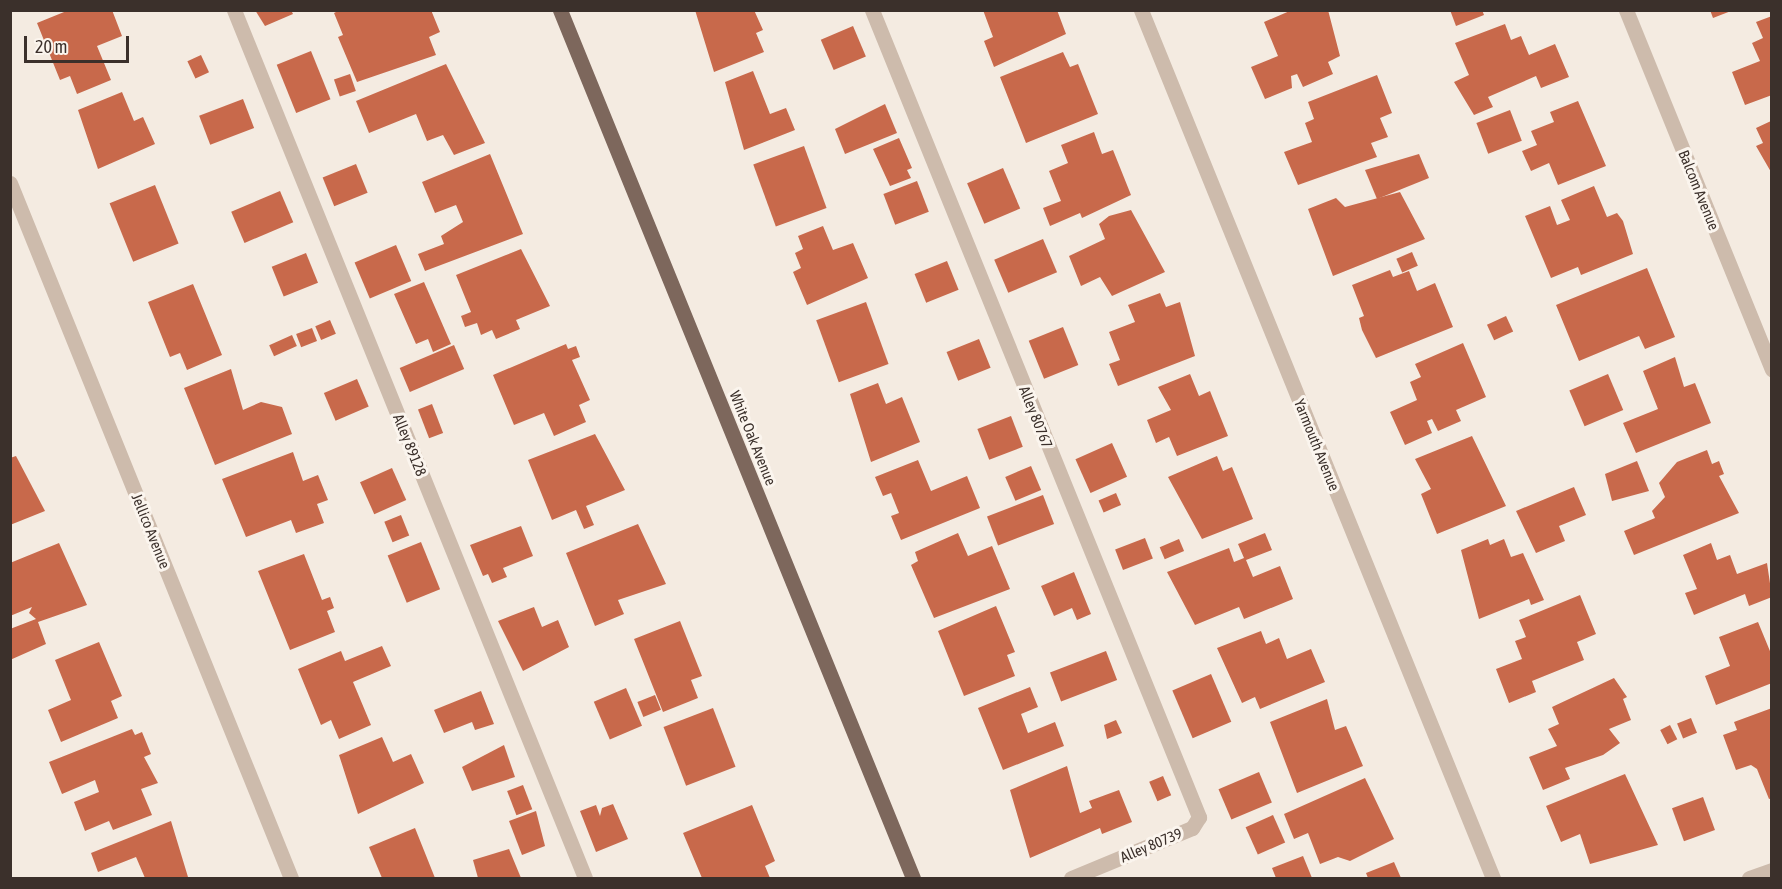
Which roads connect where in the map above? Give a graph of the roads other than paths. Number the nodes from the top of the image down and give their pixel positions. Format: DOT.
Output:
graph roads {
  1 [pos="234,10"];
  2 [pos="560,10"];
  3 [pos="872,10"];
  4 [pos="1141,10"];
  5 [pos="1626,10"];
  6 [pos="10,183"];
  7 [pos="1772,370"];
  8 [pos="1195,822"];
  9 [pos="1772,870"];
  10 [pos="291,879"];
  11 [pos="585,879"];
  12 [pos="913,879"];
  13 [pos="1071,879"];
  14 [pos="1493,879"];
  15 [pos="1749,879"];
  1 -- 11 [label="street, Alley 89128"];
  2 -- 12 [label="main road, White Oak Avenue"];
  3 -- 8 [label="street, Alley 80767"];
  4 -- 14 [label="street, Yarmouth Avenue"];
  5 -- 7 [label="street, Balcom Avenue"];
  6 -- 10 [label="street, Jellico Avenue"];
  8 -- 13 [label="street, Alley 80739"];
  9 -- 15 [label="street"];
}
